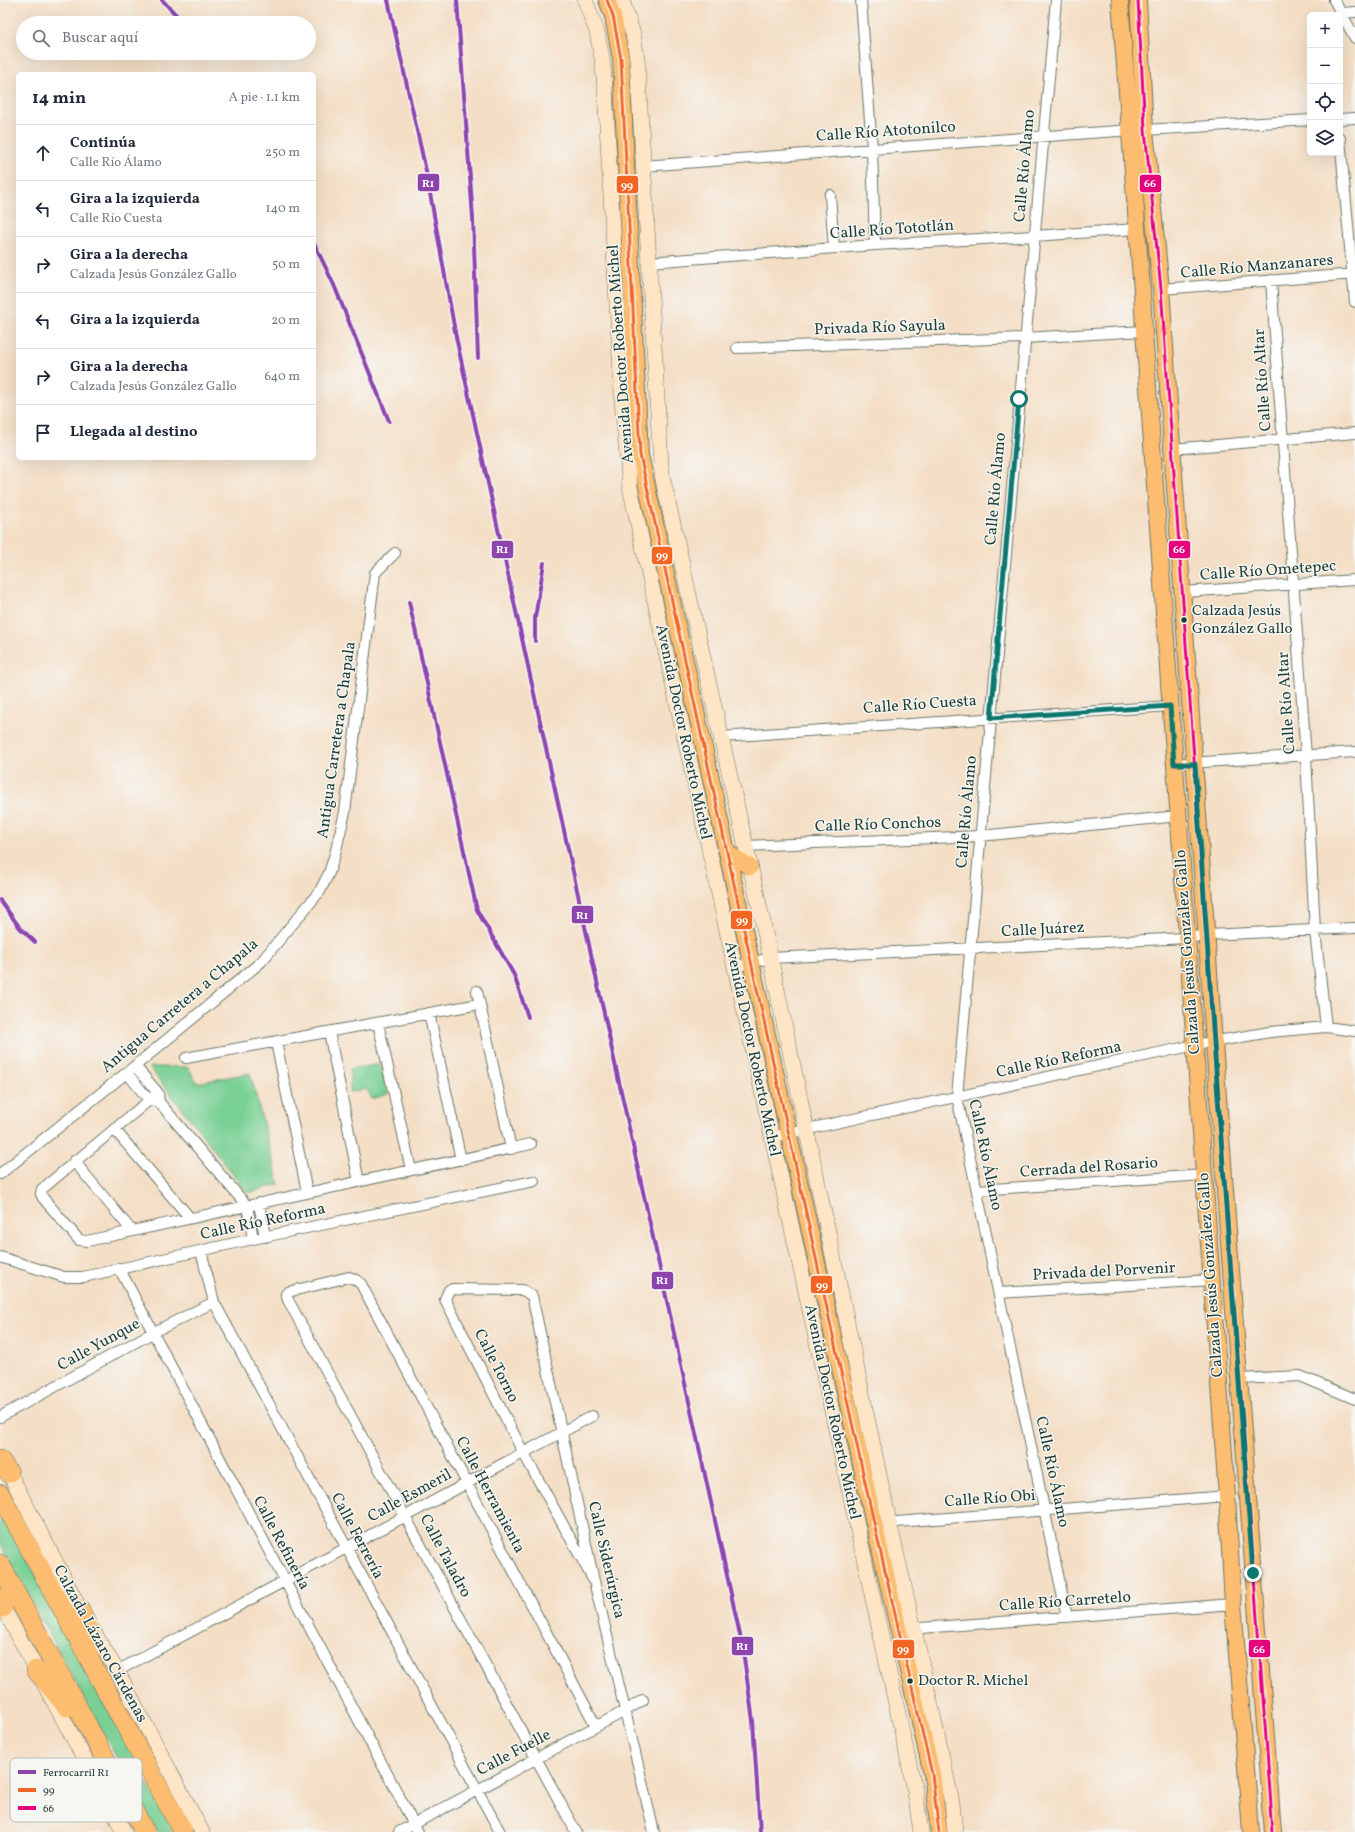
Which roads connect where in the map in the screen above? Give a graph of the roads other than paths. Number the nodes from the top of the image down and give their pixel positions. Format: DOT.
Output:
graph roads {
  1 [pos="585,0"];
  2 [pos="607,0"];
  3 [pos="622,0"];
  4 [pos="861,0"];
  5 [pos="1056,0"];
  6 [pos="1120,0"];
  7 [pos="1138,0"];
  8 [pos="1334,0"];
  9 [pos="1341,12"];
  10 [pos="1355,12"];
  11 [pos="1343,13"];
  12 [pos="1343,15"];
  13 [pos="1355,38"];
  14 [pos="1355,118"];
  15 [pos="1343,119"];
  16 [pos="1307,120"];
  17 [pos="1138,130"];
  18 [pos="1043,136"];
  19 [pos="872,148"];
  20 [pos="1342,156"];
  21 [pos="643,166"];
  22 [pos="830,195"];
  23 [pos="612,207"];
  24 [pos="628,207"];
  25 [pos="1136,229"];
  26 [pos="1034,236"];
  27 [pos="875,245"];
  28 [pos="834,248"];
  29 [pos="649,262"];
  30 [pos="1354,274"];
  31 [pos="1270,280"];
  32 [pos="1161,289"];
  33 [pos="1142,290"];
  34 [pos="1355,302"];
  35 [pos="1144,331"];
  36 [pos="1025,338"];
  37 [pos="1164,339"];
  38 [pos="737,348"];
  39 [pos="635,349"];
  40 [pos="654,349"];
  41 [pos="1355,433"];
  42 [pos="1282,439"];
  43 [pos="1172,448"];
  44 [pos="395,553"];
  45 [pos="1355,580"];
  46 [pos="1293,585"];
  47 [pos="1183,592"];
  48 [pos="1170,706"];
  49 [pos="991,718"];
  50 [pos="721,736"];
  51 [pos="703,741"];
  52 [pos="686,744"];
  53 [pos="1355,752"];
  54 [pos="1306,756"];
  55 [pos="1174,764"];
  56 [pos="1195,764"];
  57 [pos="1178,816"];
  58 [pos="980,836"];
  59 [pos="745,846"];
  60 [pos="728,853"];
  61 [pos="750,868"];
  62 [pos="1355,928"];
  63 [pos="1315,931"];
  64 [pos="1207,935"];
  65 [pos="1187,938"];
  66 [pos="970,948"];
  67 [pos="770,958"];
  68 [pos="752,962"];
  69 [pos="734,967"];
  70 [pos="477,991"];
  71 [pos="479,1004"];
  72 [pos="429,1013"];
  73 [pos="378,1023"];
  74 [pos="1326,1027"];
  75 [pos="1355,1031"];
  76 [pos="329,1032"];
  77 [pos="276,1042"];
  78 [pos="1214,1043"];
  79 [pos="1195,1045"];
  80 [pos="186,1058"];
  81 [pos="135,1066"];
  82 [pos="127,1073"];
  83 [pos="957,1097"];
  84 [pos="155,1098"];
  85 [pos="114,1129"];
  86 [pos="807,1129"];
  87 [pos="790,1133"];
  88 [pos="771,1137"];
  89 [pos="531,1144"];
  90 [pos="511,1148"];
  91 [pos="461,1160"];
  92 [pos="74,1161"];
  93 [pos="411,1170"];
  94 [pos="0,1174"];
  95 [pos="1204,1174"];
  96 [pos="534,1180"];
  97 [pos="359,1182"];
  98 [pos="977,1190"];
  99 [pos="307,1192"];
  100 [pos="259,1203"];
  101 [pos="247,1206"];
  102 [pos="190,1218"];
  103 [pos="132,1231"];
  104 [pos="265,1236"];
  105 [pos="253,1239"];
  106 [pos="201,1251"];
  107 [pos="0,1257"];
  108 [pos="118,1268"];
  109 [pos="356,1280"];
  110 [pos="1212,1280"];
  111 [pos="530,1293"];
  112 [pos="999,1293"];
  113 [pos="214,1302"];
  114 [pos="152,1333"];
  115 [pos="1239,1379"];
  116 [pos="1355,1399"];
  117 [pos="592,1416"];
  118 [pos="0,1417"];
  119 [pos="562,1431"];
  120 [pos="523,1452"];
  121 [pos="0,1455"];
  122 [pos="4,1466"];
  123 [pos="467,1482"];
  124 [pos="0,1494"];
  125 [pos="1227,1496"];
  126 [pos="1044,1510"];
  127 [pos="1249,1514"];
  128 [pos="406,1516"];
  129 [pos="882,1523"];
  130 [pos="1230,1545"];
  131 [pos="347,1548"];
  132 [pos="0,1564"];
  133 [pos="284,1581"];
  134 [pos="594,1581"];
  135 [pos="1,1604"];
  136 [pos="1233,1604"];
  137 [pos="80,1609"];
  138 [pos="1067,1616"];
  139 [pos="906,1629"];
  140 [pos="36,1670"];
  141 [pos="117,1671"];
  142 [pos="643,1700"];
  143 [pos="625,1711"];
  144 [pos="596,1726"];
  145 [pos="537,1757"];
  146 [pos="84,1758"];
  147 [pos="98,1758"];
  148 [pos="104,1758"];
  149 [pos="477,1789"];
  150 [pos="119,1822"];
  151 [pos="138,1822"];
  152 [pos="139,1822"];
  153 [pos="180,1825"];
  154 [pos="416,1828"];
  155 [pos="124,1832"];
  156 [pos="144,1832"];
  157 [pos="202,1832"];
  158 [pos="399,1832"];
  159 [pos="500,1832"];
  160 [pos="576,1832"];
  161 [pos="654,1832"];
  162 [pos="921,1832"];
  163 [pos="939,1832"];
  164 [pos="955,1832"];
  165 [pos="1251,1832"];
  166 [pos="1273,1832"];
  1 -- 23 [label="main road, Avenida Doctor Roberto Michel"];
  2 -- 24 [label="main road, Avenida Doctor Roberto Michel"];
  3 -- 21 [label="main road, Avenida Doctor Roberto Michel"];
  4 -- 19 [label="street"];
  5 -- 18 [label="street, Calle Río Álamo"];
  6 -- 17 [label="main road, Calzada Jesús González Gallo"];
  7 -- 17 [label="main road, Calzada Jesús González Gallo"];
  8 -- 9 [label="street"];
  10 -- 11 [label="street"];
  12 -- 13 [label="street"];
  14 -- 15 [label="street"];
  16 -- 17 [label="street, Calle Río Atotonilco"];
  17 -- 18 [label="street, Calle Río Atotonilco"];
  17 -- 25 [label="main road, Calzada Jesús González Gallo"];
  17 -- 32 [label="main road, Calzada Jesús González Gallo"];
  18 -- 19 [label="street, Calle Río Atotonilco"];
  18 -- 26 [label="street, Calle Río Álamo"];
  19 -- 21 [label="street, Calle Río Atotonilco"];
  19 -- 27 [label="street"];
  20 -- 30 [label="street"];
  21 -- 29 [label="main road, Avenida Doctor Roberto Michel"];
  22 -- 28 [label="street"];
  23 -- 24 [label="main road"];
  23 -- 52 [label="main road, Avenida Doctor Roberto Michel"];
  24 -- 39 [label="main road, Avenida Doctor Roberto Michel"];
  25 -- 26 [label="street, Calle Río Tototlán"];
  25 -- 33 [label="main road, Calzada Jesús González Gallo"];
  26 -- 27 [label="street, Calle Río Tototlán"];
  26 -- 36 [label="street, Calle Río Álamo"];
  27 -- 28 [label="street, Calle Río Tototlán"];
  28 -- 29 [label="street, Calle Río Tototlán"];
  29 -- 40 [label="main road, Avenida Doctor Roberto Michel"];
  30 -- 31 [label="street, Calle Río Manzanares"];
  30 -- 34 [label="street"];
  31 -- 32 [label="street, Calle Río Manzanares"];
  31 -- 42 [label="street, Calle Río Altar"];
  32 -- 37 [label="main road, Calzada Jesús González Gallo"];
  33 -- 35 [label="main road, Calzada Jesús González Gallo"];
  33 -- 37 [label="main road"];
  35 -- 36 [label="street, Privada Río Sayula"];
  35 -- 48 [label="main road, Calzada Jesús González Gallo"];
  36 -- 38 [label="street, Privada Río Sayula"];
  36 -- 49 [label="street, Calle Río Álamo"];
  37 -- 43 [label="main road, Calzada Jesús González Gallo"];
  39 -- 40 [label="main road"];
  39 -- 51 [label="main road, Avenida Doctor Roberto Michel"];
  40 -- 50 [label="main road, Avenida Doctor Roberto Michel"];
  41 -- 42 [label="street"];
  42 -- 43 [label="street"];
  42 -- 46 [label="street, Calle Río Altar"];
  43 -- 47 [label="main road, Calzada Jesús González Gallo"];
  44 -- 81 [label="street, Antigua Carretera a Chapala"];
  45 -- 46 [label="street, Calle Río Ometepec"];
  46 -- 47 [label="street, Calle Río Ometepec"];
  46 -- 54 [label="street, Calle Río Altar"];
  47 -- 56 [label="main road, Calzada Jesús González Gallo"];
  48 -- 49 [label="street, Calle Río Cuesta"];
  48 -- 55 [label="main road, Calzada Jesús González Gallo"];
  49 -- 50 [label="street, Calle Río Cuesta"];
  49 -- 58 [label="street, Calle Río Álamo"];
  50 -- 59 [label="main road, Avenida Doctor Roberto Michel"];
  51 -- 52 [label="main road"];
  51 -- 60 [label="main road, Avenida Doctor Roberto Michel"];
  52 -- 69 [label="main road, Avenida Doctor Roberto Michel"];
  53 -- 54 [label="street"];
  54 -- 56 [label="street"];
  54 -- 63 [label="street, Calle Río Altar"];
  55 -- 56 [label="street"];
  55 -- 57 [label="main road, Calzada Jesús González Gallo"];
  56 -- 64 [label="main road, Calzada Jesús González Gallo"];
  57 -- 58 [label="street, Calle Río Conchos"];
  57 -- 65 [label="main road, Calzada Jesús González Gallo"];
  58 -- 59 [label="street, Calle Río Conchos"];
  58 -- 66 [label="street, Calle Río Álamo"];
  59 -- 61 [label="main road, Avenida Doctor Roberto Michel"];
  60 -- 61 [label="main road"];
  60 -- 68 [label="main road, Avenida Doctor Roberto Michel"];
  61 -- 67 [label="main road, Avenida Doctor Roberto Michel"];
  62 -- 63 [label="street, Calle Juárez"];
  63 -- 64 [label="street, Calle Juárez"];
  63 -- 74 [label="street, Calle Río Altar"];
  64 -- 65 [label="street, Calle Juárez"];
  64 -- 78 [label="main road, Calzada Jesús González Gallo"];
  65 -- 66 [label="street, Calle Juárez"];
  65 -- 79 [label="main road, Calzada Jesús González Gallo"];
  66 -- 67 [label="street, Calle Juárez"];
  66 -- 83 [label="street, Calle Río Álamo"];
  67 -- 68 [label="street, Calle Juárez"];
  67 -- 86 [label="main road, Avenida Doctor Roberto Michel"];
  68 -- 69 [label="street, Calle Juárez"];
  68 -- 87 [label="main road, Avenida Doctor Roberto Michel"];
  69 -- 88 [label="main road, Avenida Doctor Roberto Michel"];
  70 -- 71 [label="street"];
  71 -- 72 [label="street"];
  71 -- 90 [label="street"];
  72 -- 73 [label="street"];
  72 -- 91 [label="street"];
  73 -- 76 [label="street"];
  73 -- 93 [label="street"];
  74 -- 75 [label="street, Calle Río Reforma"];
  74 -- 78 [label="street, Calle Río Reforma"];
  76 -- 77 [label="street"];
  76 -- 97 [label="street"];
  77 -- 80 [label="street"];
  77 -- 99 [label="street"];
  78 -- 79 [label="street, Calle Río Reforma"];
  78 -- 115 [label="main road, Calzada Jesús González Gallo"];
  79 -- 83 [label="street, Calle Río Reforma"];
  79 -- 95 [label="main road, Calzada Jesús González Gallo"];
  81 -- 82 [label="street, Antigua Carretera a Chapala"];
  81 -- 84 [label="street"];
  82 -- 84 [label="street"];
  82 -- 94 [label="street, Antigua Carretera a Chapala"];
  83 -- 86 [label="street, Calle Río Reforma"];
  83 -- 98 [label="street, Calle Río Álamo"];
  84 -- 85 [label="street"];
  84 -- 101 [label="street"];
  85 -- 92 [label="street"];
  85 -- 102 [label="street"];
  86 -- 87 [label="street, Calle Río Reforma"];
  86 -- 129 [label="main road, Avenida Doctor Roberto Michel"];
  87 -- 88 [label="street, Calle Río Reforma"];
  87 -- 129 [label="main road, Avenida Doctor Roberto Michel"];
  88 -- 162 [label="main road, Avenida Doctor Roberto Michel"];
  89 -- 90 [label="street"];
  90 -- 91 [label="street"];
  91 -- 93 [label="street"];
  92 -- 103 [label="street"];
  92 -- 103 [label="street"];
  93 -- 97 [label="street"];
  95 -- 98 [label="street, Cerrada del Rosario"];
  95 -- 110 [label="main road, Calzada Jesús González Gallo"];
  96 -- 104 [label="street, Calle Río Reforma"];
  97 -- 99 [label="street"];
  98 -- 112 [label="street, Calle Río Álamo"];
  99 -- 100 [label="street"];
  100 -- 101 [label="street"];
  100 -- 104 [label="street"];
  101 -- 102 [label="street"];
  101 -- 105 [label="street"];
  102 -- 103 [label="street"];
  104 -- 105 [label="street, Calle Río Reforma"];
  105 -- 106 [label="street, Calle Río Reforma"];
  106 -- 108 [label="street, Calle Río Reforma"];
  106 -- 113 [label="street, Calle Ferrería"];
  107 -- 108 [label="street, Calle Río Reforma"];
  108 -- 114 [label="street, Calle Refinería"];
  109 -- 123 [label="street, Calle Herramienta"];
  109 -- 128 [label="street, Calle Taladro"];
  110 -- 112 [label="street, Privada del Porvenir"];
  110 -- 125 [label="main road, Calzada Jesús González Gallo"];
  111 -- 119 [label="street, Calle Siderúrgica"];
  111 -- 120 [label="street, Calle Torno"];
  112 -- 126 [label="street, Calle Río Álamo"];
  113 -- 114 [label="street, Calle Yunque"];
  113 -- 131 [label="street, Calle Ferrería"];
  114 -- 118 [label="street, Calle Yunque"];
  114 -- 133 [label="street, Calle Refinería"];
  115 -- 116 [label="street"];
  115 -- 127 [label="main road, Calzada Jesús González Gallo"];
  117 -- 119 [label="street, Calle Esmeril"];
  119 -- 120 [label="street, Calle Esmeril"];
  119 -- 134 [label="street, Calle Siderúrgica"];
  120 -- 123 [label="street, Calle Esmeril"];
  120 -- 134 [label="street, Calle Torno"];
  121 -- 122 [label="main road, Calzada Lázaro Cárdenas"];
  122 -- 137 [label="main road, Calzada Lázaro Cárdenas"];
  123 -- 128 [label="street, Calle Esmeril"];
  123 -- 144 [label="street, Calle Herramienta"];
  124 -- 153 [label="highway, Calzada Lázaro Cárdenas"];
  125 -- 126 [label="street, Calle Río Obi"];
  125 -- 130 [label="main road, Calzada Jesús González Gallo"];
  126 -- 129 [label="street, Calle Río Obi"];
  126 -- 138 [label="street, Calle Río Álamo"];
  127 -- 130 [label="main road"];
  127 -- 166 [label="main road, Calzada Jesús González Gallo"];
  128 -- 131 [label="street, Calle Esmeril"];
  128 -- 145 [label="street, Calle Taladro"];
  129 -- 139 [label="main road, Avenida Doctor Roberto Michel"];
  130 -- 136 [label="main road, Calzada Jesús González Gallo"];
  131 -- 133 [label="street, Calle Esmeril"];
  131 -- 149 [label="street, Calle Ferrería"];
  132 -- 148 [label="highway"];
  133 -- 141 [label="street, Calle Esmeril"];
  133 -- 154 [label="street, Calle Refinería"];
  134 -- 143 [label="street, Calle Siderúrgica"];
  135 -- 140 [label="main road"];
  136 -- 138 [label="street, Calle Río Carretelo"];
  136 -- 165 [label="main road, Calzada Jesús González Gallo"];
  137 -- 141 [label="main road, Calzada Lázaro Cárdenas"];
  137 -- 153 [label="highway"];
  138 -- 139 [label="street, Calle Río Carretelo"];
  139 -- 163 [label="main road, Avenida Doctor Roberto Michel"];
  139 -- 164 [label="main road, Avenida Doctor Roberto Michel"];
  140 -- 146 [label="main road"];
  140 -- 147 [label="highway"];
  141 -- 157 [label="main road, Calzada Lázaro Cárdenas"];
  142 -- 143 [label="street, Calle Fuelle"];
  143 -- 144 [label="street, Calle Fuelle"];
  143 -- 161 [label="street, Calle Siderúrgica"];
  144 -- 145 [label="street, Calle Fuelle"];
  145 -- 149 [label="street, Calle Fuelle"];
  145 -- 160 [label="street, Calle Taladro"];
  149 -- 154 [label="street, Calle Fuelle"];
  149 -- 159 [label="street, Calle Ferrería"];
  150 -- 155 [label="main road"];
  151 -- 156 [label="highway"];
  152 -- 156 [label="highway"];
  154 -- 158 [label="street, Calle Fuelle"];
}
